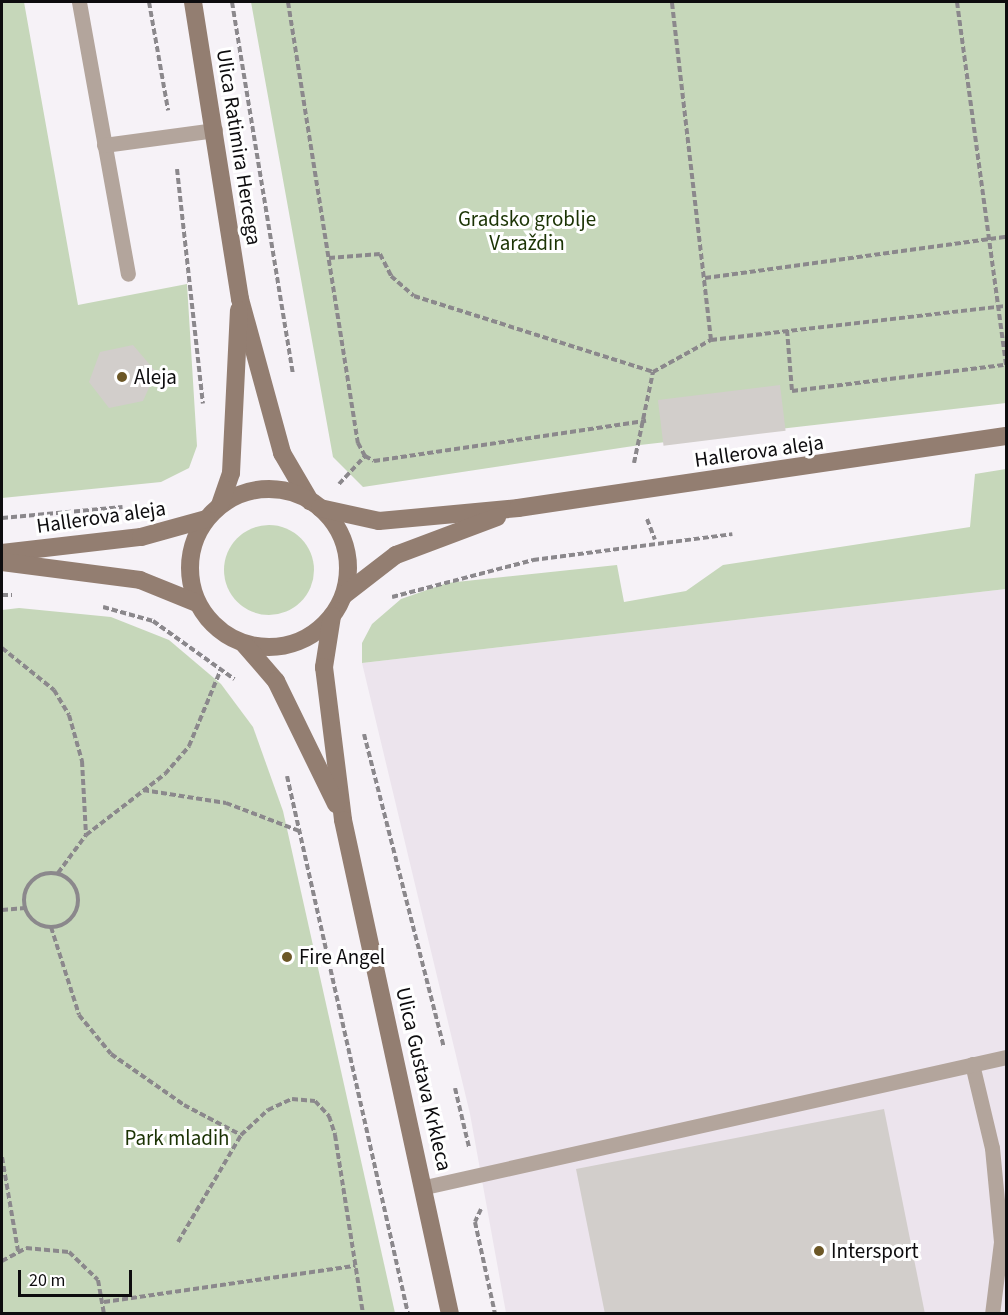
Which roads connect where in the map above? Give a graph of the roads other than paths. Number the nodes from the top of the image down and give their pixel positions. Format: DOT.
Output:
graph roads {
  1 [pos="79,2"];
  2 [pos="193,2"];
  3 [pos="215,130"];
  4 [pos="104,145"];
  5 [pos="128,274"];
  6 [pos="240,299"];
  7 [pos="1006,436"];
  8 [pos="315,504"];
  9 [pos="220,505"];
  10 [pos="518,508"];
  11 [pos="206,519"];
  12 [pos="2,553"];
  13 [pos="2,562"];
  14 [pos="344,595"];
  15 [pos="197,603"];
  16 [pos="332,616"];
  17 [pos="244,644"];
  18 [pos="343,820"];
  19 [pos="1006,1057"];
  20 [pos="972,1064"];
  21 [pos="999,1146"];
  22 [pos="425,1187"];
  23 [pos="1004,1241"];
  24 [pos="450,1314"];
  25 [pos="992,1314"];
  1 -- 4 [label="lane"];
  2 -- 3 [label="main road, Ulica Ratimira Hercega"];
  3 -- 4 [label="lane"];
  3 -- 6 [label="main road, Ulica Ratimira Hercega"];
  4 -- 5 [label="lane"];
  6 -- 8 [label="main road, Ulica Ratimira Hercega"];
  6 -- 9 [label="main road, Ulica Ratimira Hercega"];
  7 -- 10 [label="main road, Hallerova aleja"];
  8 -- 9 [label="main road"];
  8 -- 10 [label="main road, Hallerova aleja"];
  8 -- 14 [label="main road"];
  9 -- 11 [label="main road"];
  10 -- 14 [label="main road, Hallerova aleja"];
  11 -- 12 [label="main road, Hallerova aleja"];
  11 -- 15 [label="main road"];
  13 -- 15 [label="main road, Hallerova aleja"];
  14 -- 16 [label="main road"];
  15 -- 17 [label="main road"];
  16 -- 17 [label="main road"];
  16 -- 18 [label="main road, Ulica Gustava Krkleca"];
  17 -- 18 [label="main road, Ulica Gustava Krkleca"];
  18 -- 22 [label="main road, Ulica Gustava Krkleca"];
  19 -- 20 [label="lane"];
  20 -- 21 [label="lane"];
  20 -- 22 [label="lane"];
  21 -- 23 [label="lane"];
  22 -- 24 [label="main road, Ulica Gustava Krkleca"];
  23 -- 25 [label="lane"];
}
